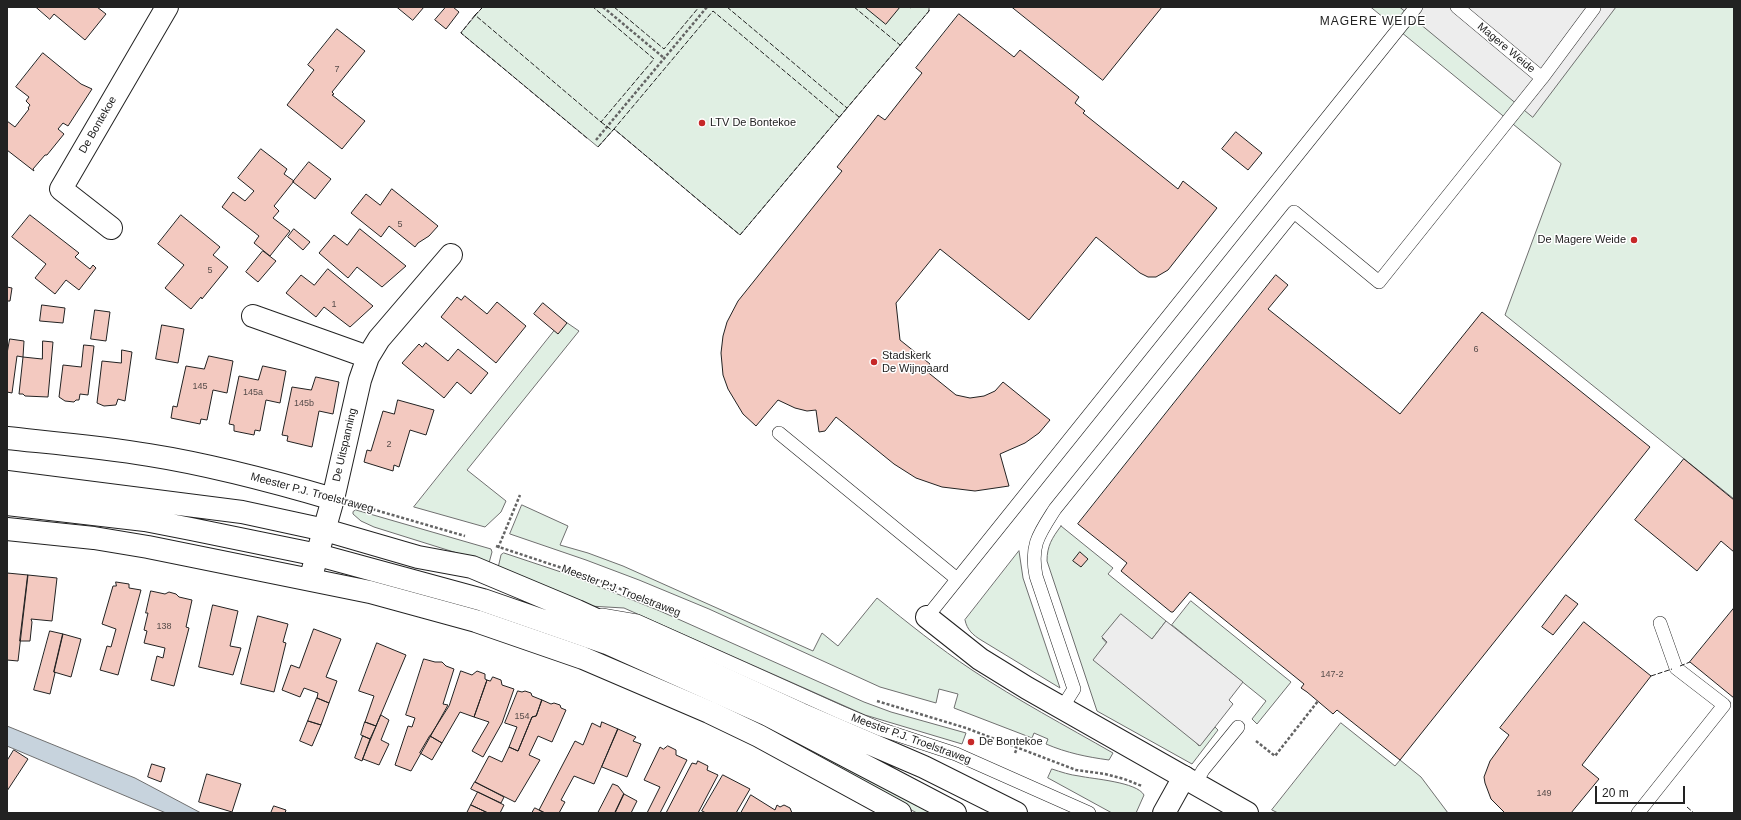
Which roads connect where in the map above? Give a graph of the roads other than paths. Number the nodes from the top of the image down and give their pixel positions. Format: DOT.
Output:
graph roads {
  1 [pos="167,7"];
  2 [pos="1416,7"];
  3 [pos="1457,7"];
  4 [pos="1593,7"];
  5 [pos="1542,78"];
  6 [pos="111,228"];
  7 [pos="450,255"];
  8 [pos="253,316"];
  9 [pos="368,357"];
  10 [pos="779,433"];
  11 [pos="7,438"];
  12 [pos="7,482"];
  13 [pos="333,499"];
  14 [pos="7,504"];
  15 [pos="7,529"];
  16 [pos="325,530"];
  17 [pos="318,555"];
  18 [pos="957,579"];
  19 [pos="311,580"];
  20 [pos="577,611"];
  21 [pos="927,617"];
  22 [pos="1660,623"];
  23 [pos="610,636"];
  24 [pos="598,665"];
  25 [pos="1062,708"];
  26 [pos="768,715"];
  27 [pos="1238,727"];
  28 [pos="759,736"];
  29 [pos="1190,780"];
  30 [pos="1167,808"];
  31 [pos="900,813"];
  32 [pos="955,813"];
  33 [pos="1016,813"];
  34 [pos="1088,813"];
  35 [pos="1247,813"];
  36 [pos="1638,813"];
  1 -- 6 [label="street, De Bontekoe"];
  2 -- 18 [label="lane"];
  3 -- 5 [label="lane, Magere Weide"];
  4 -- 5 [label="lane, Magere Weide"];
  5 -- 25 [label="lane"];
  7 -- 9 [label="street, De Uitspanning"];
  8 -- 9 [label="street"];
  9 -- 13 [label="street, De Uitspanning"];
  10 -- 18 [label="lane"];
  11 -- 13 [label="street, Meester P.J. Troelstraweg"];
  12 -- 16 [label="street, Meester P.J. Troelstraweg"];
  13 -- 16 [label="street, De Uitspanning"];
  14 -- 17 [label="street, Meester P.J. Troelstraweg"];
  15 -- 19 [label="street"];
  16 -- 17 [label="street, De Uitspanning"];
  16 -- 20 [label="street, Meester P.J. Troelstraweg"];
  17 -- 19 [label="street, De Uitspanning"];
  17 -- 23 [label="street, Meester P.J. Troelstraweg"];
  18 -- 21 [label="lane"];
  19 -- 24 [label="street"];
  20 -- 23 [label="street, Meester P.J. Troelstraweg"];
  20 -- 34 [label="lane, Meester P.J. Troelstraweg"];
  21 -- 25 [label="street"];
  22 -- 36 [label="lane"];
  23 -- 24 [label="lane"];
  23 -- 26 [label="street, Meester P.J. Troelstraweg"];
  23 -- 33 [label="street, Meester P.J. Troelstraweg"];
  24 -- 28 [label="street"];
  25 -- 29 [label="street"];
  26 -- 28 [label="lane"];
  26 -- 32 [label="street, Meester P.J. Troelstraweg"];
  27 -- 29 [label="lane"];
  28 -- 31 [label="street"];
  29 -- 30 [label="street"];
  29 -- 35 [label="street"];
}
